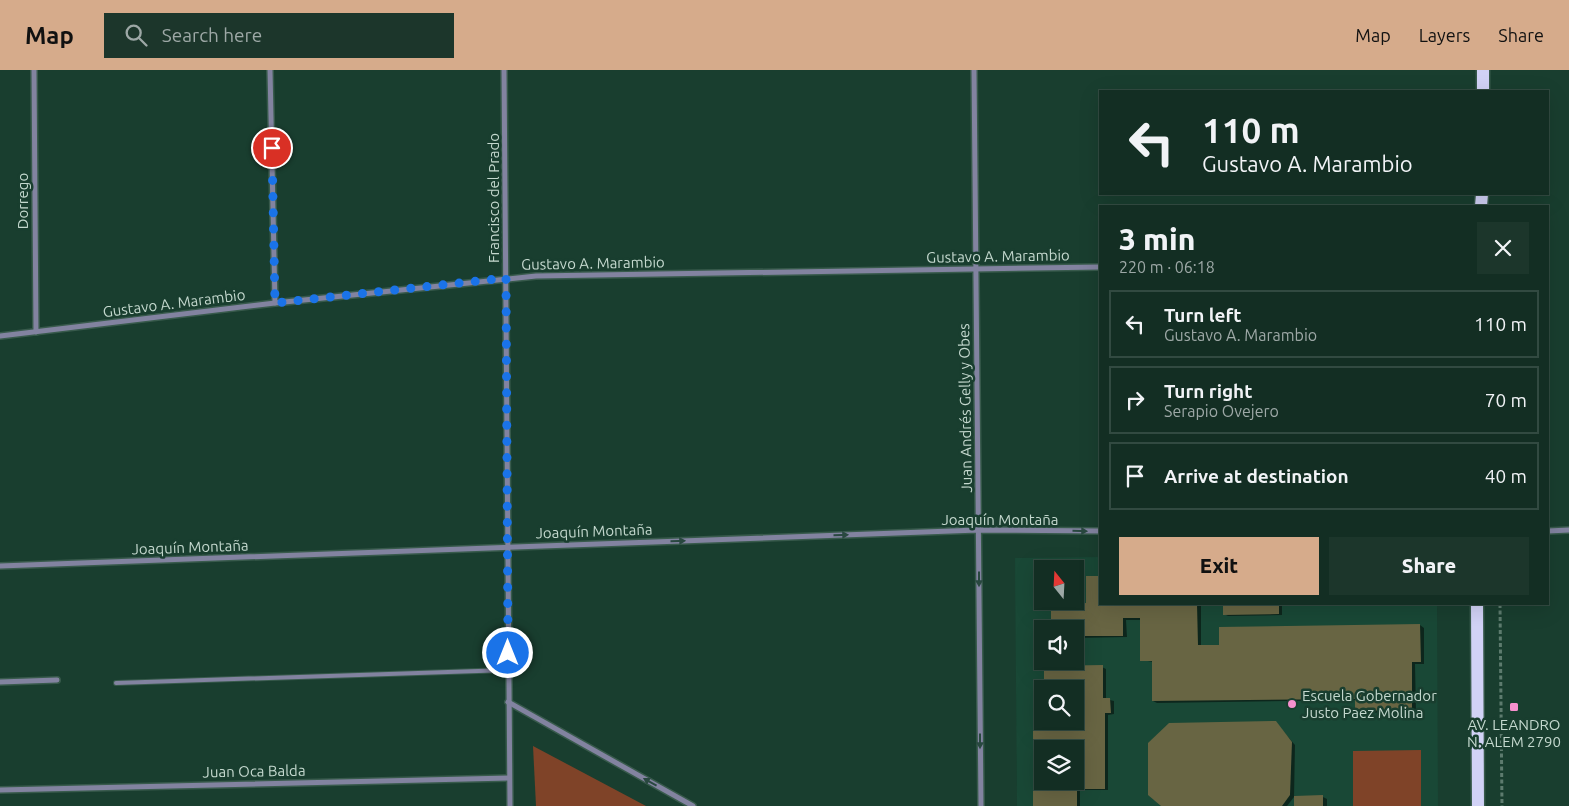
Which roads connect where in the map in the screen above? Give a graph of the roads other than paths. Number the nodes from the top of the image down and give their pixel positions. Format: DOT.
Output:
graph roads {
  1 [pos="34,70"];
  2 [pos="270,70"];
  3 [pos="504,70"];
  4 [pos="974,70"];
  5 [pos="1483,70"];
  6 [pos="1483,90"];
  7 [pos="1099,267"];
  8 [pos="975,268"];
  9 [pos="506,278"];
  10 [pos="275,303"];
  11 [pos="36,332"];
  12 [pos="0,336"];
  13 [pos="978,530"];
  14 [pos="1569,530"];
  15 [pos="1099,531"];
  16 [pos="1549,531"];
  17 [pos="507,547"];
  18 [pos="0,566"];
  19 [pos="1477,605"];
  20 [pos="508,670"];
  21 [pos="58,680"];
  22 [pos="0,682"];
  23 [pos="116,683"];
  24 [pos="508,702"];
  25 [pos="509,778"];
  26 [pos="0,790"];
  27 [pos="510,806"];
  28 [pos="693,806"];
  29 [pos="981,806"];
  30 [pos="1478,806"];
  1 -- 11 [label="street, Dorrego"];
  2 -- 10 [label="street"];
  3 -- 9 [label="street, Francisco del Prado"];
  4 -- 8 [label="street, Juan Andrés Gelly y Obes"];
  5 -- 6 [label="main road"];
  7 -- 8 [label="street, Gustavo A. Marambio"];
  8 -- 9 [label="street, Gustavo A. Marambio"];
  8 -- 13 [label="street, Juan Andrés Gelly y Obes"];
  9 -- 10 [label="street, Gustavo A. Marambio"];
  9 -- 17 [label="street, Francisco del Prado"];
  10 -- 11 [label="street, Gustavo A. Marambio"];
  11 -- 12 [label="street, Gustavo A. Marambio"];
  13 -- 15 [label="street, Joaquín Montaña, one-way"];
  17 -- 13 [label="street, Joaquín Montaña, one-way"];
  13 -- 29 [label="street, Juan Andrés Gelly y Obes, one-way"];
  14 -- 16 [label="street"];
  17 -- 18 [label="street, Joaquín Montaña"];
  17 -- 20 [label="street, Francisco del Prado"];
  19 -- 30 [label="main road"];
  20 -- 23 [label="lane"];
  20 -- 24 [label="street, Francisco del Prado"];
  21 -- 22 [label="street"];
  24 -- 25 [label="street, Francisco del Prado"];
  28 -- 24 [label="street, one-way"];
  25 -- 26 [label="street, Juan Oca Balda"];
  25 -- 27 [label="street, Francisco del Prado"];
}
